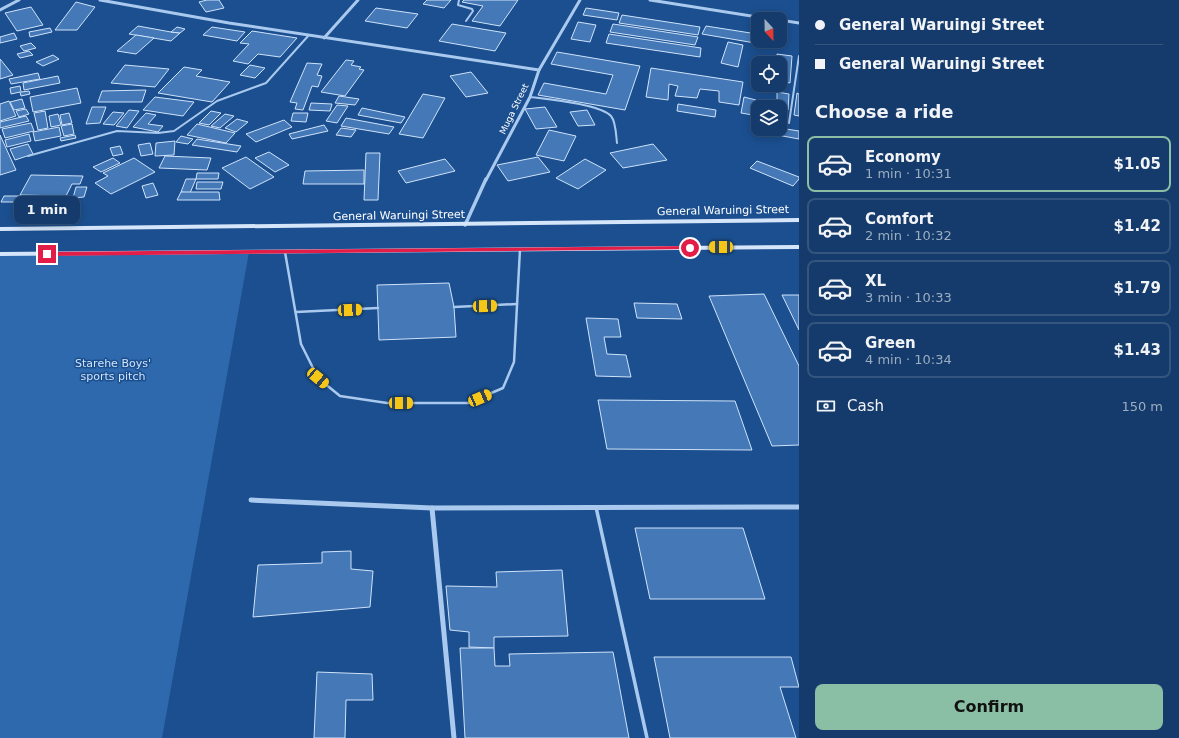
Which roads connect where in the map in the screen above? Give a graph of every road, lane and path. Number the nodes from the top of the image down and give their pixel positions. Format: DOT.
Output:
graph roads {
  1 [pos="19,0"];
  2 [pos="100,0"];
  3 [pos="358,0"];
  4 [pos="459,0"];
  5 [pos="580,0"];
  6 [pos="650,0"];
  7 [pos="0,10"];
  8 [pos="751,16"];
  9 [pos="466,21"];
  10 [pos="787,21"];
  11 [pos="799,23"];
  12 [pos="309,36"];
  13 [pos="324,38"];
  14 [pos="799,56"];
  15 [pos="539,70"];
  16 [pos="530,97"];
  17 [pos="789,123"];
  18 [pos="617,143"];
  19 [pos="28,156"];
  20 [pos="799,220"];
  21 [pos="465,225"];
  22 [pos="0,230"];
  23 [pos="799,246"];
  24 [pos="520,249"];
  25 [pos="286,252"];
  26 [pos="0,254"];
  27 [pos="517,304"];
  28 [pos="454,307"];
  29 [pos="378,308"];
  30 [pos="296,312"];
  31 [pos="252,500"];
  32 [pos="596,507"];
  33 [pos="799,507"];
  34 [pos="432,508"];
  35 [pos="454,738"];
  36 [pos="647,738"];
  1 -- 7 [label="street"];
  2 -- 12 [label="street"];
  3 -- 13 [label="street"];
  4 -- 9 [label="lane"];
  5 -- 15 [label="street, Muga Street"];
  6 -- 8 [label="street"];
  10 -- 11 [label="street"];
  12 -- 13 [label="street"];
  12 -- 19 [label="lane"];
  13 -- 15 [label="street"];
  14 -- 17 [label="lane"];
  15 -- 16 [label="street, Muga Street"];
  16 -- 18 [label="lane"];
  16 -- 21 [label="street, Muga Street"];
  20 -- 21 [label="main road, General Waruingi Street"];
  21 -- 22 [label="main road, General Waruingi Street"];
  23 -- 24 [label="main road"];
  24 -- 25 [label="main road"];
  24 -- 27 [label="lane"];
  25 -- 26 [label="main road"];
  25 -- 30 [label="lane"];
  27 -- 28 [label="lane"];
  27 -- 30 [label="lane"];
  29 -- 30 [label="lane"];
  31 -- 34 [label="street"];
  32 -- 33 [label="street"];
  32 -- 34 [label="street"];
  32 -- 36 [label="lane"];
  34 -- 35 [label="street"];
}
